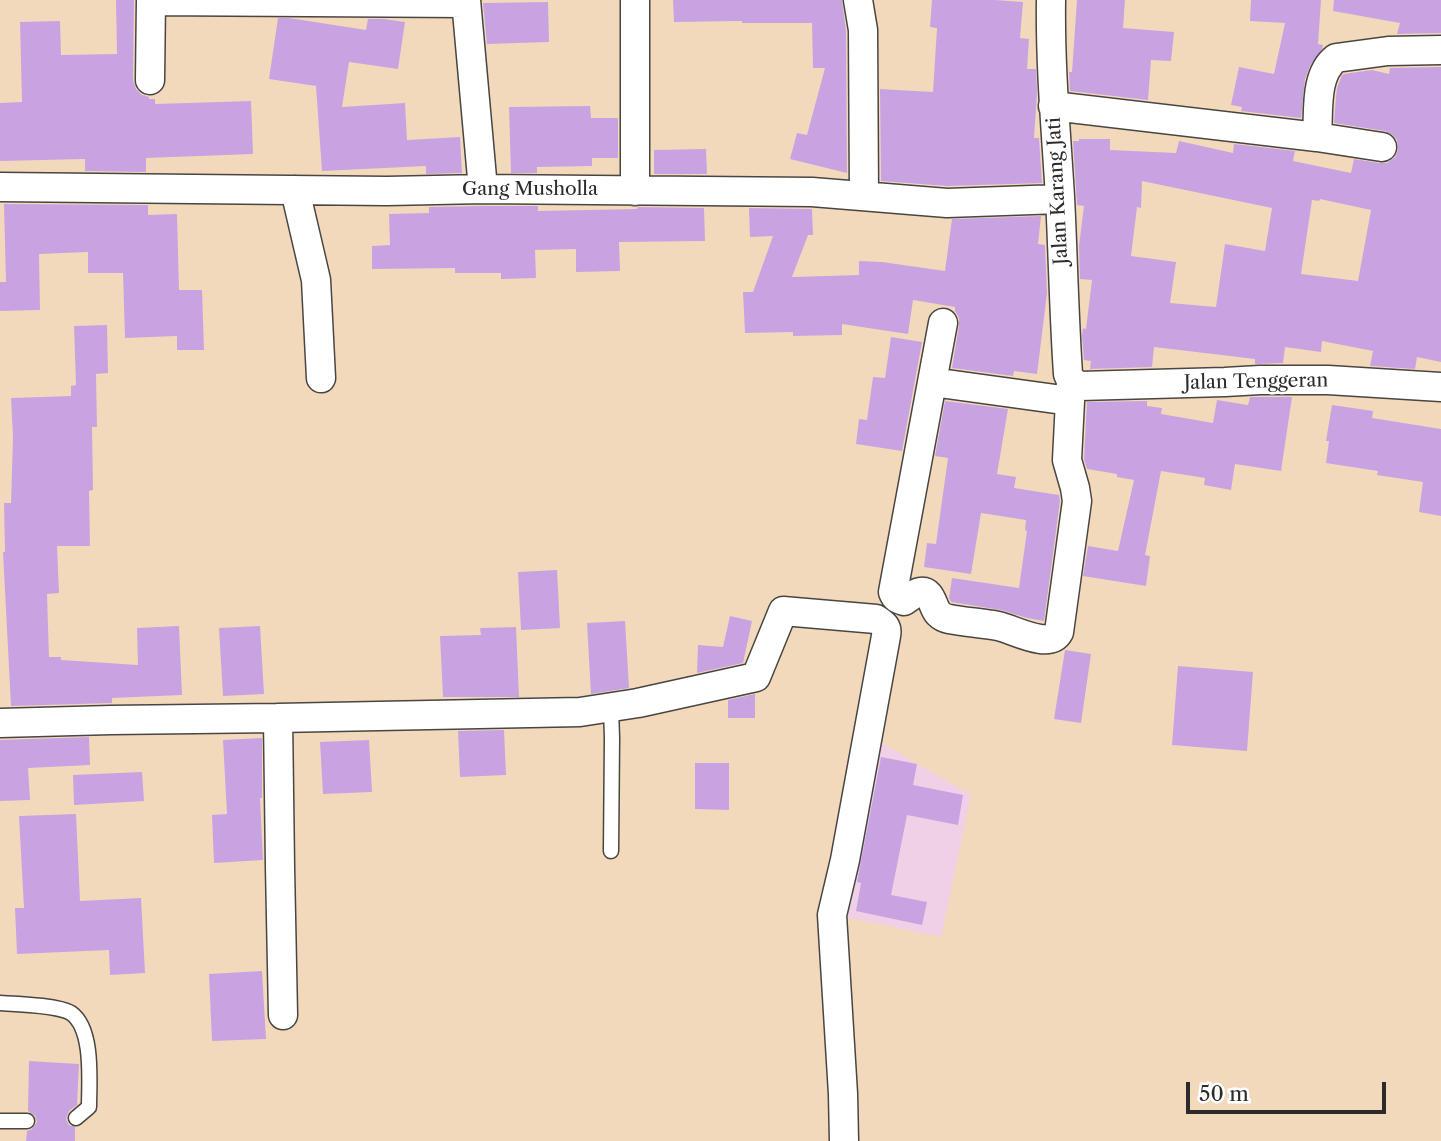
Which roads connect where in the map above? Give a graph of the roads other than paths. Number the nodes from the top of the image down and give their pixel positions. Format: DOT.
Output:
graph roads {
  1 [pos="635,0"];
  2 [pos="858,0"];
  3 [pos="1051,0"];
  4 [pos="150,1"];
  5 [pos="466,1"];
  6 [pos="1441,50"];
  7 [pos="150,80"];
  8 [pos="1053,106"];
  9 [pos="1317,138"];
  10 [pos="1382,147"];
  11 [pos="0,187"];
  12 [pos="483,189"];
  13 [pos="295,190"];
  14 [pos="635,191"];
  15 [pos="864,195"];
  16 [pos="1060,199"];
  17 [pos="943,323"];
  18 [pos="321,378"];
  19 [pos="932,382"];
  20 [pos="1441,387"];
  21 [pos="1071,391"];
  22 [pos="611,708"];
  23 [pos="278,718"];
  24 [pos="0,723"];
  25 [pos="611,851"];
  26 [pos="0,1003"];
  27 [pos="283,1015"];
  28 [pos="76,1118"];
  29 [pos="0,1121"];
  30 [pos="27,1121"];
  31 [pos="844,1141"];
  1 -- 14 [label="street"];
  2 -- 15 [label="street"];
  3 -- 8 [label="street, Jalan Karang Jati"];
  4 -- 5 [label="street"];
  4 -- 7 [label="street"];
  5 -- 12 [label="street"];
  6 -- 9 [label="street"];
  8 -- 9 [label="street"];
  8 -- 16 [label="street, Jalan Karang Jati"];
  9 -- 10 [label="street"];
  11 -- 13 [label="street, Gang Musholla"];
  12 -- 13 [label="street, Gang Musholla"];
  12 -- 14 [label="street, Gang Musholla"];
  13 -- 18 [label="street"];
  14 -- 15 [label="street, Gang Musholla"];
  15 -- 16 [label="street, Gang Musholla"];
  16 -- 21 [label="street, Jalan Karang Jati"];
  17 -- 19 [label="street"];
  19 -- 21 [label="street, Jalan Tenggeran"];
  19 -- 21 [label="street, Jalan Karang Jati"];
  20 -- 21 [label="street, Jalan Tenggeran"];
  22 -- 23 [label="street"];
  22 -- 25 [label="lane"];
  22 -- 31 [label="street"];
  23 -- 24 [label="street"];
  23 -- 27 [label="street"];
  26 -- 28 [label="lane"];
  29 -- 30 [label="lane"];
}
